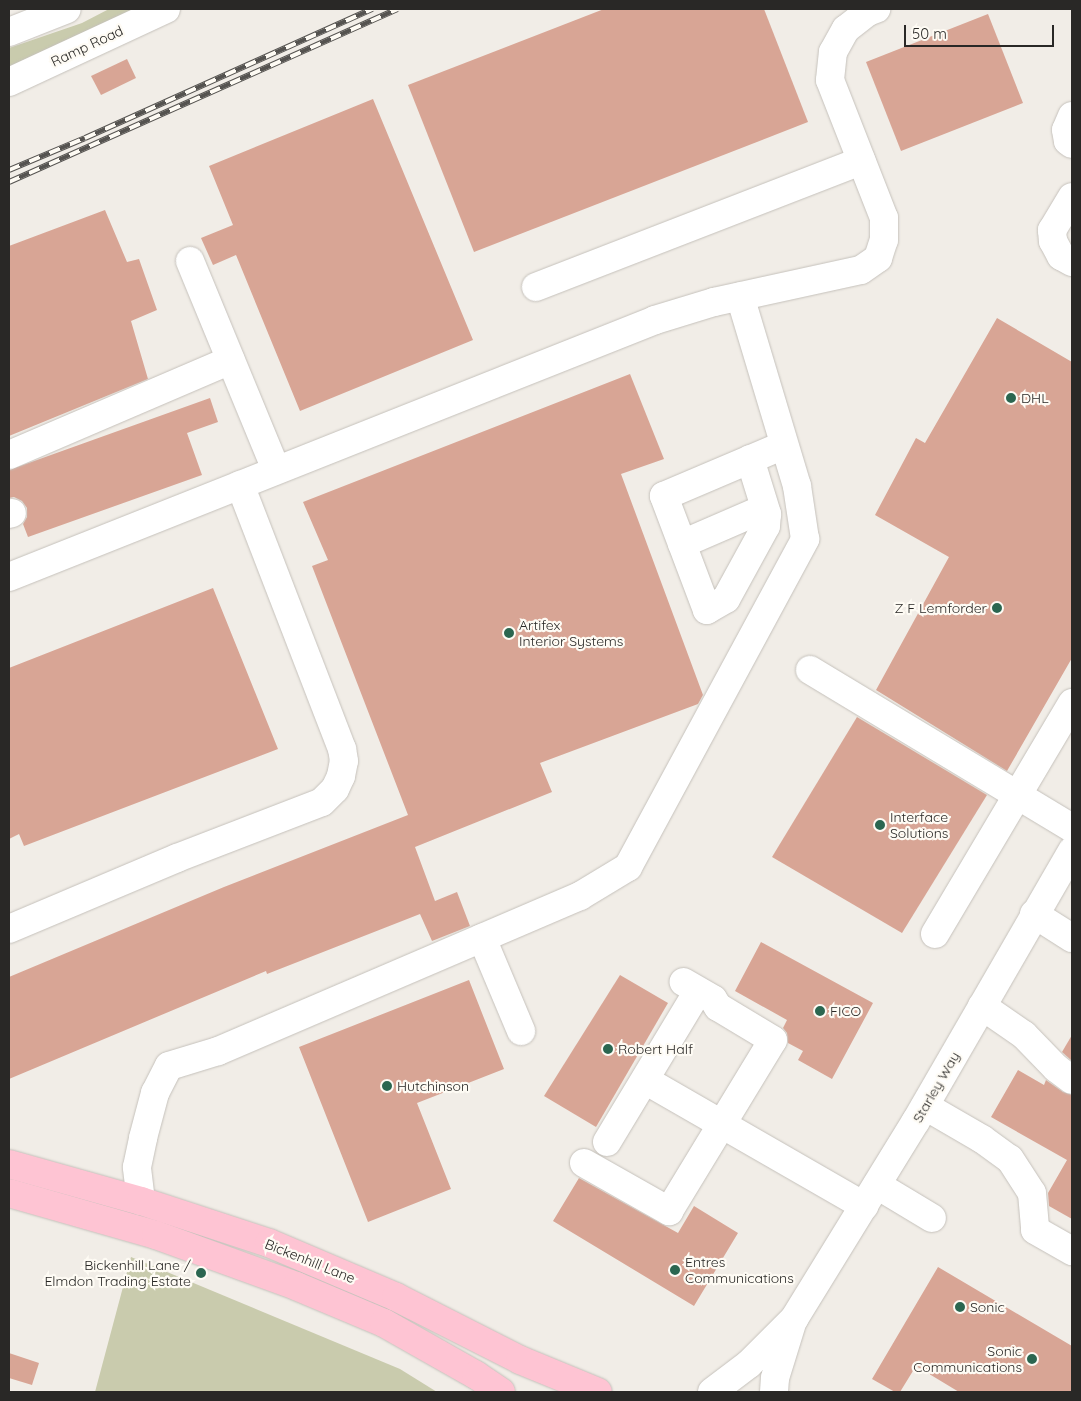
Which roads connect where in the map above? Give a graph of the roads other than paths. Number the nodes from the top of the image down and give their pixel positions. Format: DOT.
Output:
graph roads {
  1 [pos="67,9"];
  2 [pos="166,9"];
  3 [pos="876,9"];
  4 [pos="9,32"];
  5 [pos="9,82"];
  6 [pos="1072,116"];
  7 [pos="1072,144"];
  8 [pos="861,161"];
  9 [pos="1072,197"];
  10 [pos="190,261"];
  11 [pos="1072,262"];
  12 [pos="536,287"];
  13 [pos="740,296"];
  14 [pos="231,360"];
  15 [pos="784,444"];
  16 [pos="9,455"];
  17 [pos="750,459"];
  18 [pos="276,470"];
  19 [pos="240,485"];
  20 [pos="765,508"];
  21 [pos="682,544"];
  22 [pos="9,577"];
  23 [pos="810,670"];
  24 [pos="1072,704"];
  25 [pos="1018,794"];
  26 [pos="1072,828"];
  27 [pos="1072,851"];
  28 [pos="1034,914"];
  29 [pos="9,929"];
  30 [pos="935,934"];
  31 [pos="482,938"];
  32 [pos="1072,938"];
  33 [pos="982,1006"];
  34 [pos="521,1030"];
  35 [pos="645,1080"];
  36 [pos="1072,1080"];
  37 [pos="925,1106"];
  38 [pos="721,1123"];
  39 [pos="607,1142"];
  40 [pos="584,1163"];
  41 [pos="9,1164"];
  42 [pos="9,1193"];
  43 [pos="870,1196"];
  44 [pos="140,1201"];
  45 [pos="932,1218"];
  46 [pos="1072,1251"];
  47 [pos="794,1319"];
  48 [pos="501,1392"];
  49 [pos="598,1392"];
  50 [pos="712,1392"];
  51 [pos="774,1392"];
  1 -- 4 [label="street"];
  2 -- 5 [label="street, Ramp Road"];
  3 -- 8 [label="street"];
  6 -- 7 [label="street"];
  8 -- 12 [label="street"];
  8 -- 13 [label="street"];
  9 -- 11 [label="street"];
  10 -- 14 [label="street"];
  13 -- 15 [label="street"];
  13 -- 18 [label="street"];
  14 -- 16 [label="street"];
  14 -- 18 [label="street"];
  15 -- 17 [label="street"];
  15 -- 31 [label="street"];
  17 -- 20 [label="street"];
  17 -- 21 [label="street"];
  18 -- 19 [label="street"];
  19 -- 22 [label="street"];
  19 -- 29 [label="street"];
  20 -- 21 [label="street"];
  20 -- 21 [label="street"];
  23 -- 25 [label="street"];
  24 -- 25 [label="street"];
  25 -- 26 [label="street"];
  25 -- 30 [label="street"];
  27 -- 28 [label="street, Starley Way"];
  28 -- 32 [label="street"];
  28 -- 33 [label="street, Starley Way"];
  31 -- 34 [label="street"];
  31 -- 44 [label="street"];
  33 -- 36 [label="street"];
  33 -- 37 [label="street, Starley Way"];
  35 -- 38 [label="street"];
  35 -- 38 [label="street"];
  35 -- 39 [label="street"];
  37 -- 43 [label="street, Starley Way"];
  37 -- 46 [label="street"];
  38 -- 40 [label="street"];
  38 -- 43 [label="street"];
  41 -- 44 [label="main road, Bickenhill Lane"];
  42 -- 48 [label="main road, Bickenhill Lane"];
  43 -- 45 [label="street"];
  43 -- 47 [label="street, Starley Way"];
  44 -- 49 [label="main road, Bickenhill Lane"];
  47 -- 50 [label="street"];
  47 -- 51 [label="street"];
}
